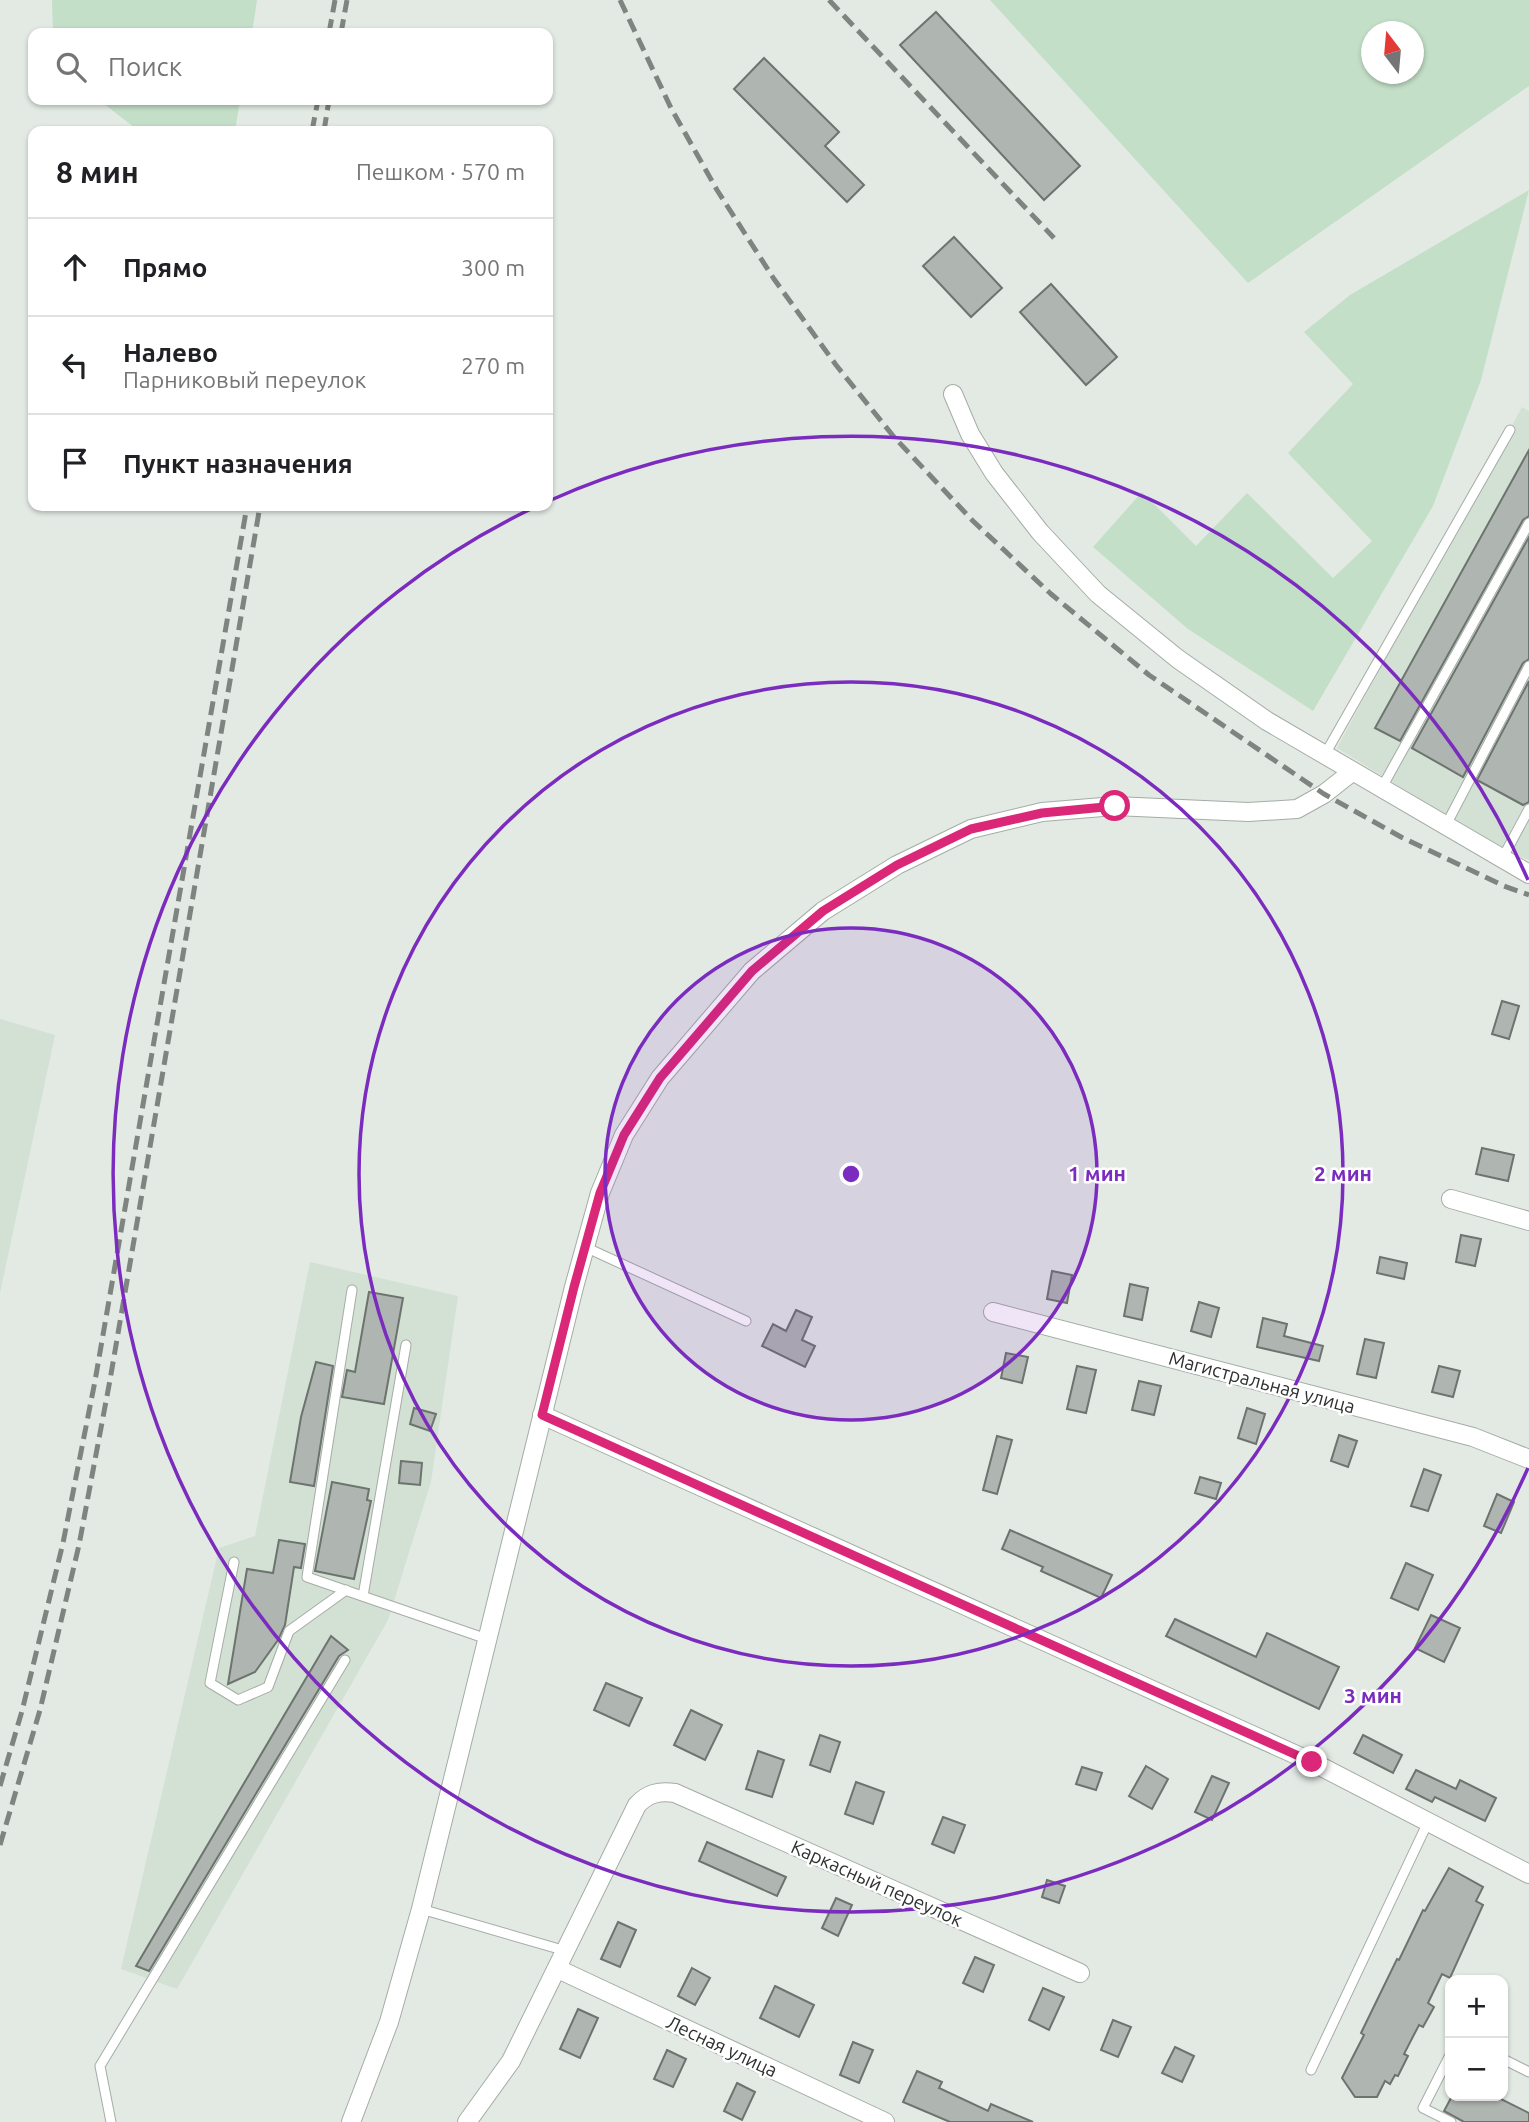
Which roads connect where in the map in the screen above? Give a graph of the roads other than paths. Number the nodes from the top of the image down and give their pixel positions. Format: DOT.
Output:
graph roads {
  1 [pos="953,394"];
  2 [pos="1510,430"];
  3 [pos="1529,523"];
  4 [pos="1529,666"];
  5 [pos="1324,756"];
  6 [pos="1352,772"];
  7 [pos="1381,789"];
  8 [pos="1529,809"];
  9 [pos="1445,827"];
  10 [pos="1502,859"];
  11 [pos="1529,874"];
  12 [pos="1451,1199"];
  13 [pos="1529,1221"];
  14 [pos="585,1247"];
  15 [pos="352,1290"];
  16 [pos="993,1312"];
  17 [pos="746,1321"];
  18 [pos="406,1346"];
  19 [pos="542,1415"];
  20 [pos="1529,1459"];
  21 [pos="234,1562"];
  22 [pos="346,1590"];
  23 [pos="363,1596"];
  24 [pos="487,1639"];
  25 [pos="345,1660"];
  26 [pos="1429,1822"];
  27 [pos="1529,1874"];
  28 [pos="421,1909"];
  29 [pos="566,1951"];
  30 [pos="558,1969"];
  31 [pos="1080,1973"];
  32 [pos="1508,2062"];
  33 [pos="1445,2065"];
  34 [pos="1311,2070"];
  35 [pos="1529,2072"];
  36 [pos="111,2122"];
  37 [pos="351,2122"];
  38 [pos="467,2122"];
  39 [pos="885,2122"];
  40 [pos="1451,2122"];
  1 -- 5 [label="street"];
  2 -- 5 [label="lane"];
  3 -- 7 [label="lane"];
  4 -- 9 [label="lane"];
  5 -- 6 [label="street"];
  6 -- 7 [label="street"];
  6 -- 14 [label="street"];
  7 -- 9 [label="street"];
  8 -- 10 [label="lane"];
  9 -- 10 [label="street"];
  10 -- 11 [label="street"];
  12 -- 13 [label="street"];
  14 -- 17 [label="lane"];
  14 -- 19 [label="street"];
  15 -- 22 [label="lane"];
  16 -- 20 [label="street, Магистральная улица"];
  18 -- 23 [label="lane"];
  19 -- 24 [label="street"];
  19 -- 26 [label="street"];
  21 -- 22 [label="lane"];
  22 -- 23 [label="lane"];
  23 -- 24 [label="lane"];
  24 -- 28 [label="street"];
  25 -- 36 [label="lane"];
  26 -- 27 [label="street"];
  26 -- 34 [label="lane"];
  28 -- 29 [label="lane"];
  28 -- 37 [label="street"];
  29 -- 30 [label="street"];
  29 -- 31 [label="street, Каркасный переулок"];
  30 -- 38 [label="street"];
  30 -- 39 [label="street, Лесная улица"];
  32 -- 35 [label="lane"];
  33 -- 40 [label="lane"];
}
